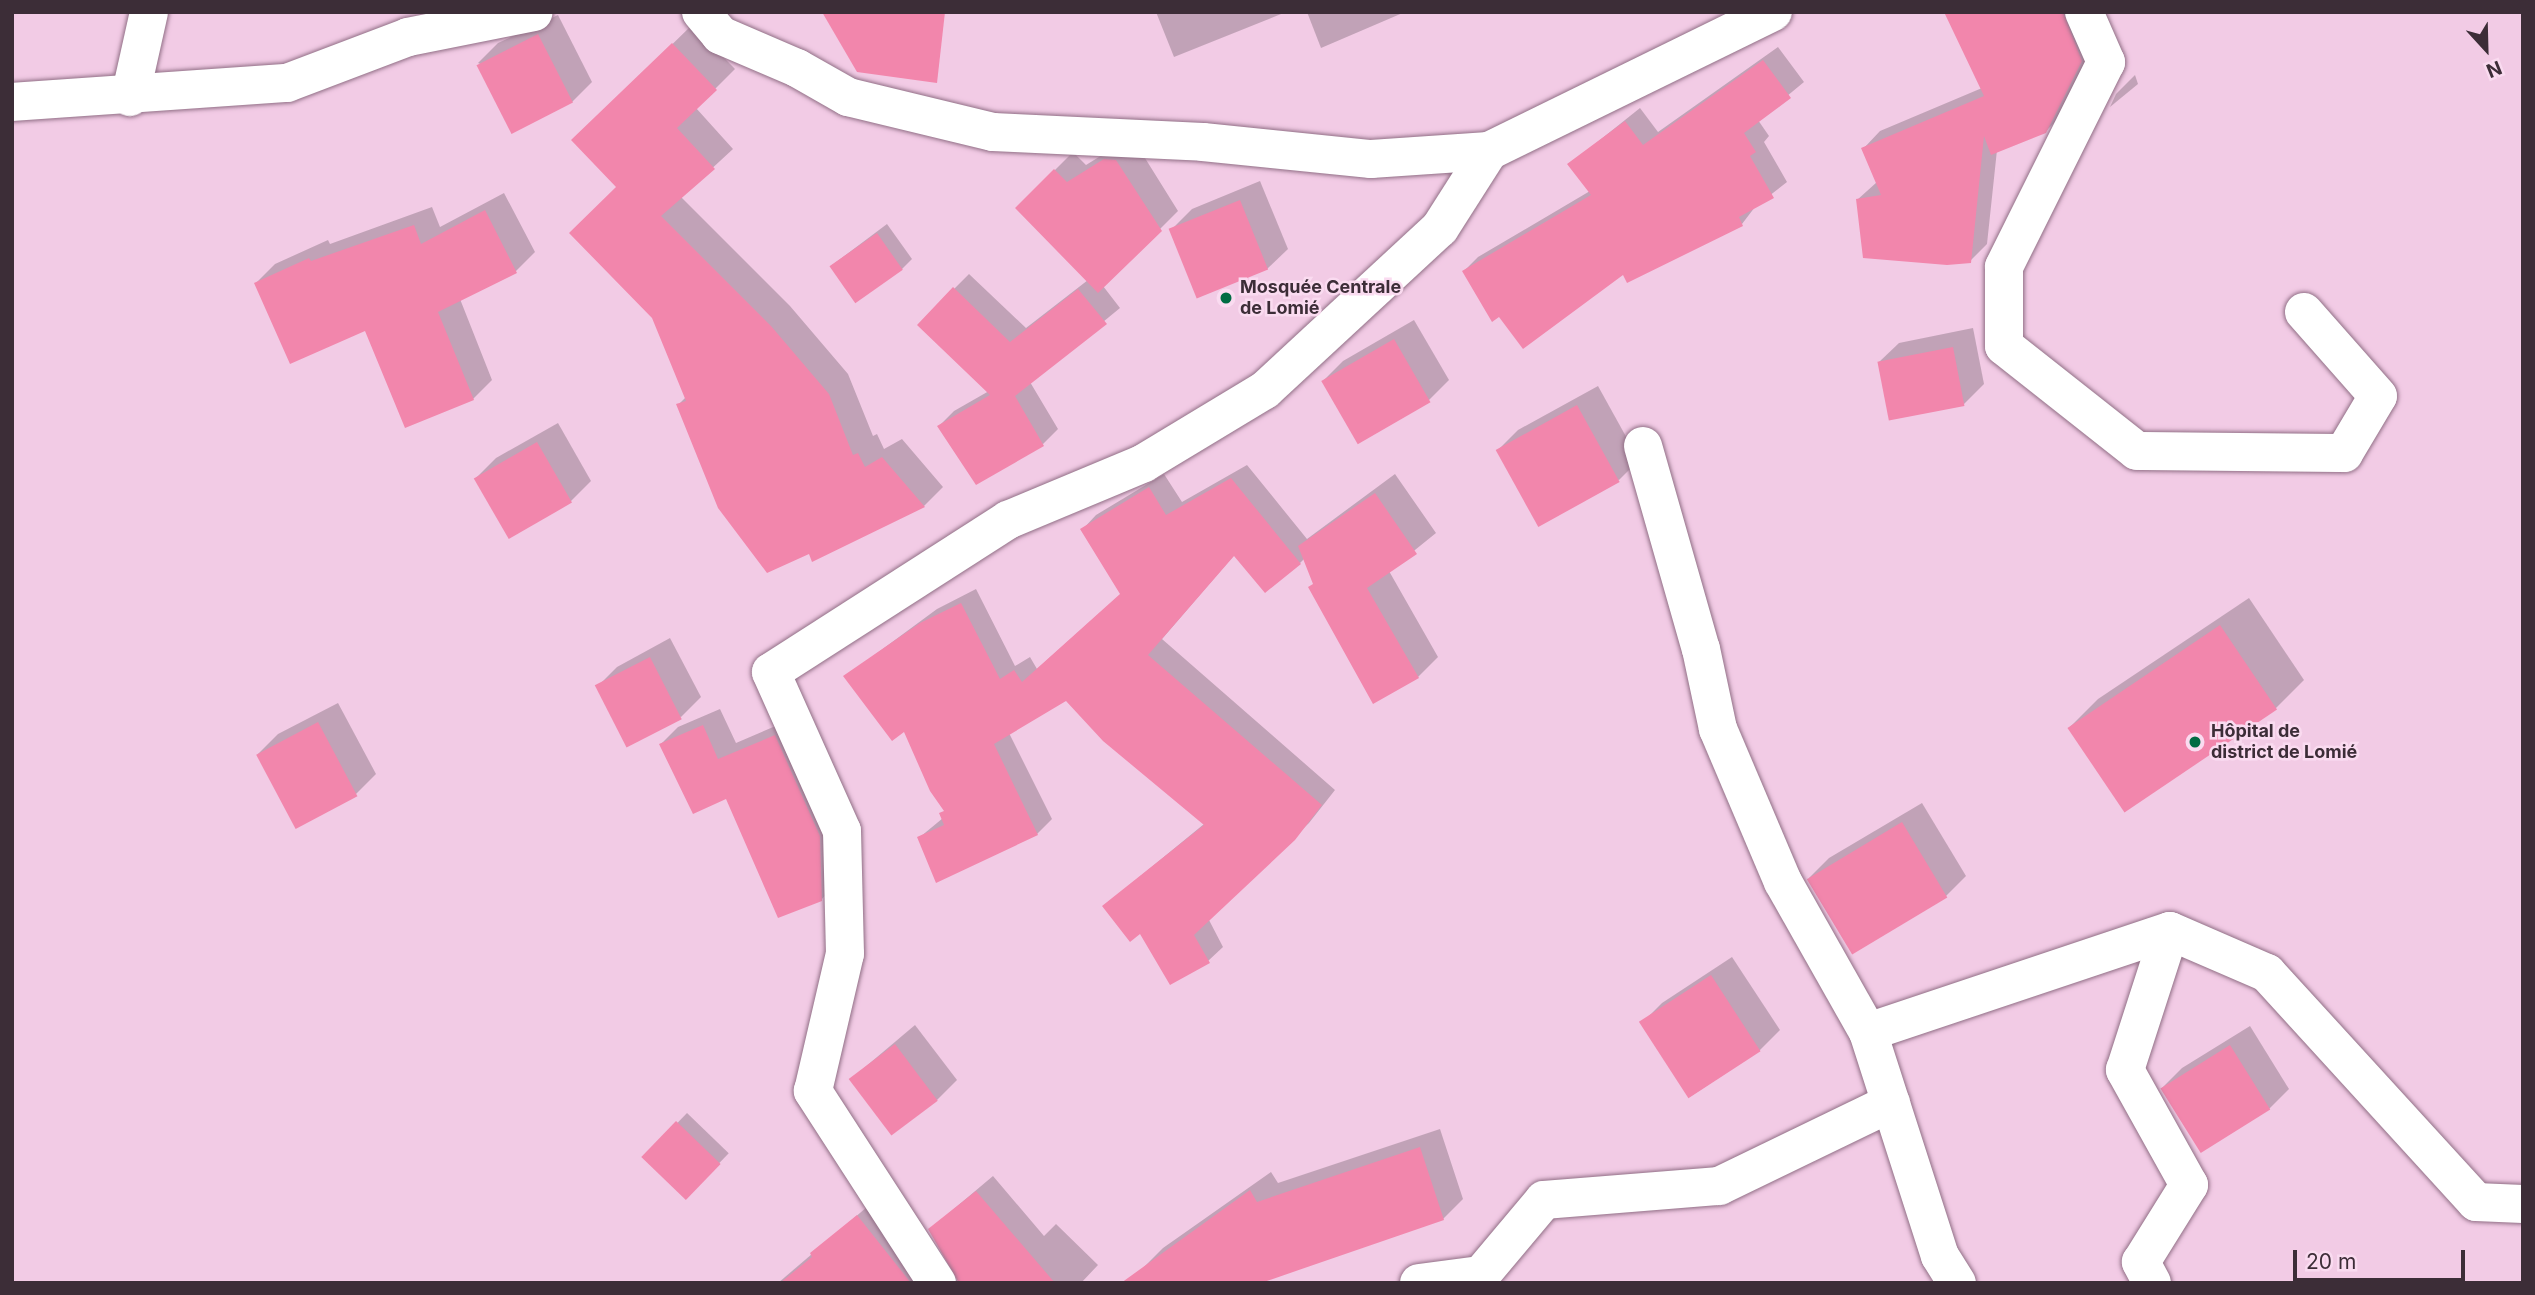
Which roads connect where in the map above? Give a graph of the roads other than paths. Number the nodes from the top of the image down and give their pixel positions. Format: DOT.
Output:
graph roads {
  1 [pos="149,12"];
  2 [pos="534,12"];
  3 [pos="701,12"];
  4 [pos="1773,12"];
  5 [pos="2084,12"];
  6 [pos="130,97"];
  7 [pos="12,102"];
  8 [pos="1489,151"];
  9 [pos="2304,312"];
  10 [pos="1643,446"];
  11 [pos="2170,931"];
  12 [pos="1868,1032"];
  13 [pos="1891,1103"];
  14 [pos="2523,1204"];
  15 [pos="937,1283"];
  16 [pos="1419,1283"];
  17 [pos="1957,1283"];
  18 [pos="2152,1283"];
  1 -- 6 [label="street"];
  2 -- 6 [label="street"];
  3 -- 8 [label="street"];
  4 -- 8 [label="street"];
  5 -- 9 [label="street"];
  6 -- 7 [label="street"];
  8 -- 15 [label="street"];
  10 -- 12 [label="street"];
  11 -- 12 [label="street"];
  11 -- 14 [label="street"];
  11 -- 18 [label="street"];
  12 -- 13 [label="street"];
  13 -- 16 [label="street"];
  13 -- 17 [label="street"];
}
